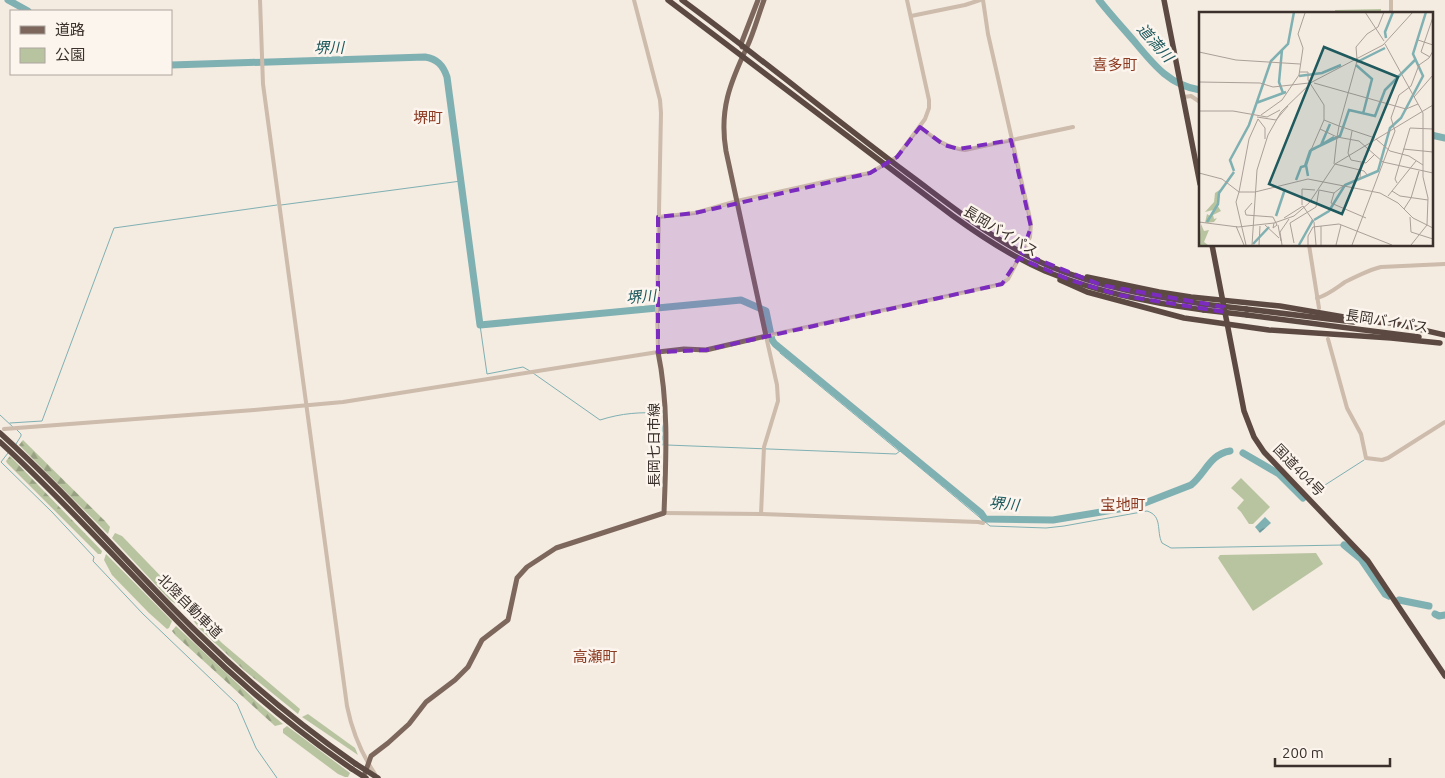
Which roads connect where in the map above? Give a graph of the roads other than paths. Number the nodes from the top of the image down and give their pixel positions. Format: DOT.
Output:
graph roads {
  1 [pos="260,0"];
  2 [pos="634,0"];
  3 [pos="668,0"];
  4 [pos="682,0"];
  5 [pos="758,0"];
  6 [pos="764,0"];
  7 [pos="907,0"];
  8 [pos="982,0"];
  9 [pos="1164,0"];
  10 [pos="911,16"];
  11 [pos="744,46"];
  12 [pos="742,55"];
  13 [pos="1183,94"];
  14 [pos="1199,101"];
  15 [pos="920,127"];
  16 [pos="1073,127"];
  17 [pos="1011,140"];
  18 [pos="889,163"];
  19 [pos="1199,179"];
  20 [pos="737,201"];
  21 [pos="658,217"];
  22 [pos="1212,246"];
  23 [pos="1309,246"];
  24 [pos="1021,256"];
  25 [pos="1214,256"];
  26 [pos="1445,264"];
  27 [pos="1044,270"];
  28 [pos="1065,272"];
  29 [pos="1317,298"];
  30 [pos="1222,300"];
  31 [pos="1237,301"];
  32 [pos="1204,307"];
  33 [pos="1319,308"];
  34 [pos="1228,325"];
  35 [pos="1371,328"];
  36 [pos="1392,330"];
  37 [pos="766,336"];
  38 [pos="1445,336"];
  39 [pos="1328,339"];
  40 [pos="1443,344"];
  41 [pos="658,352"];
  42 [pos="306,404"];
  43 [pos="1445,422"];
  44 [pos="2,431"];
  45 [pos="0,442"];
  46 [pos="664,513"];
  47 [pos="761,514"];
  48 [pos="983,523"];
  49 [pos="1445,676"];
  50 [pos="368,764"];
  51 [pos="354,766"];
  52 [pos="365,778"];
  53 [pos="377,778"];
  1 -- 42 [label="street"];
  2 -- 21 [label="street"];
  3 -- 12 [label="highway, 長岡バイパス"];
  4 -- 11 [label="highway, 長岡バイパス"];
  5 -- 11 [label="main road"];
  6 -- 11 [label="main road"];
  7 -- 10 [label="street"];
  8 -- 10 [label="street"];
  8 -- 17 [label="street"];
  9 -- 13 [label="highway"];
  10 -- 15 [label="street"];
  11 -- 12 [label="main road"];
  11 -- 18 [label="highway, 長岡バイパス"];
  12 -- 18 [label="highway, 長岡バイパス"];
  12 -- 20 [label="main road"];
  13 -- 14 [label="street"];
  13 -- 19 [label="highway"];
  15 -- 17 [label="street"];
  15 -- 18 [label="street"];
  16 -- 17 [label="street"];
  17 -- 24 [label="street"];
  18 -- 20 [label="street"];
  18 -- 24 [label="highway, 長岡バイパス"];
  20 -- 21 [label="street"];
  20 -- 37 [label="main road"];
  21 -- 41 [label="street"];
  22 -- 25 [label="highway, 国道404号"];
  23 -- 29 [label="street"];
  24 -- 27 [label="highway, 長岡バイパス"];
  24 -- 28 [label="highway, 長岡バイパス"];
  24 -- 37 [label="street"];
  25 -- 30 [label="highway, 国道404号"];
  25 -- 31 [label="highway"];
  26 -- 29 [label="street"];
  27 -- 32 [label="highway, 長岡バイパス"];
  27 -- 34 [label="highway"];
  28 -- 30 [label="highway"];
  28 -- 32 [label="highway, 長岡バイパス"];
  29 -- 33 [label="street"];
  30 -- 31 [label="highway"];
  30 -- 34 [label="highway, 国道404号"];
  31 -- 35 [label="highway"];
  32 -- 35 [label="highway, 長岡バイパス, bridge"];
  34 -- 35 [label="highway"];
  34 -- 49 [label="highway, 国道404号"];
  35 -- 36 [label="highway"];
  35 -- 36 [label="highway, 長岡バイパス"];
  36 -- 38 [label="highway"];
  36 -- 40 [label="highway"];
  37 -- 41 [label="main road"];
  37 -- 47 [label="street"];
  39 -- 43 [label="street"];
  41 -- 42 [label="street"];
  41 -- 46 [label="main road, 長岡七日市線"];
  42 -- 44 [label="street"];
  42 -- 50 [label="street"];
  44 -- 51 [label="highway, 北陸自動車道"];
  45 -- 51 [label="highway, 北陸自動車道"];
  46 -- 47 [label="street"];
  46 -- 50 [label="main road"];
  47 -- 48 [label="street"];
  50 -- 52 [label="main road"];
  50 -- 53 [label="street"];
  51 -- 52 [label="highway, 北陸自動車道, bridge"];
  51 -- 53 [label="highway, 北陸自動車道, bridge"];
}
